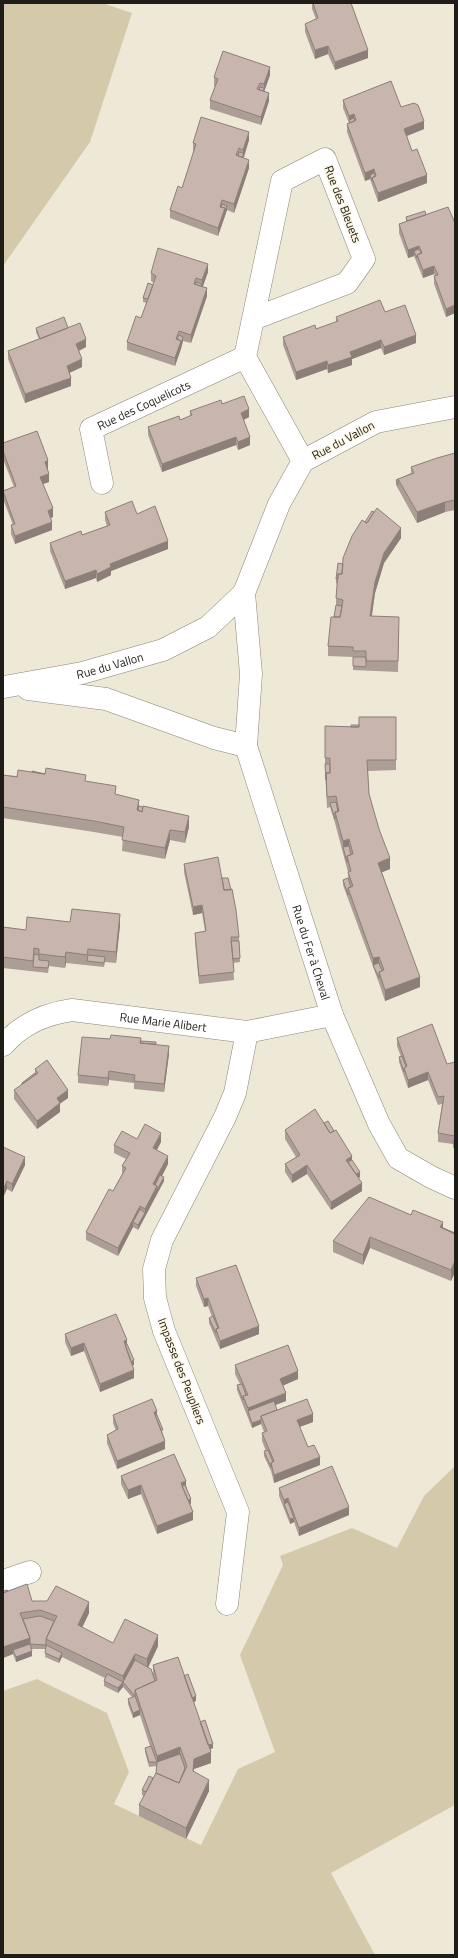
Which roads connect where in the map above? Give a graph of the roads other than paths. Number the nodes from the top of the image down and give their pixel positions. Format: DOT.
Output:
graph roads {
  1 [pos="253,319"];
  2 [pos="245,357"];
  3 [pos="455,407"];
  4 [pos="303,461"];
  5 [pos="102,483"];
  6 [pos="244,593"];
  7 [pos="251,674"];
  8 [pos="4,687"];
  9 [pos="246,746"];
  10 [pos="332,1015"];
  11 [pos="247,1032"];
  12 [pos="3,1045"];
  13 [pos="455,1188"];
  14 [pos="30,1572"];
  15 [pos="3,1581"];
  16 [pos="227,1604"];
  1 -- 1 [label="street, Rue des Bleuets"];
  1 -- 2 [label="street, Rue des Bleuets"];
  2 -- 4 [label="street"];
  2 -- 5 [label="street, Rue des Coquelicots"];
  3 -- 4 [label="street, Rue du Vallon"];
  4 -- 6 [label="street, Rue du Vallon"];
  6 -- 7 [label="street, Rue du Vallon"];
  6 -- 8 [label="street, Rue du Vallon"];
  7 -- 9 [label="street, Rue du Fer à Cheval"];
  8 -- 9 [label="street, Rue du Vallon"];
  9 -- 10 [label="street, Rue du Fer à Cheval"];
  10 -- 11 [label="street, Rue Marie Alibert"];
  10 -- 13 [label="street, Rue du Fer à Cheval"];
  11 -- 12 [label="street, Rue Marie Alibert"];
  11 -- 16 [label="street, Impasse des Peupliers"];
  14 -- 15 [label="street"];
}
